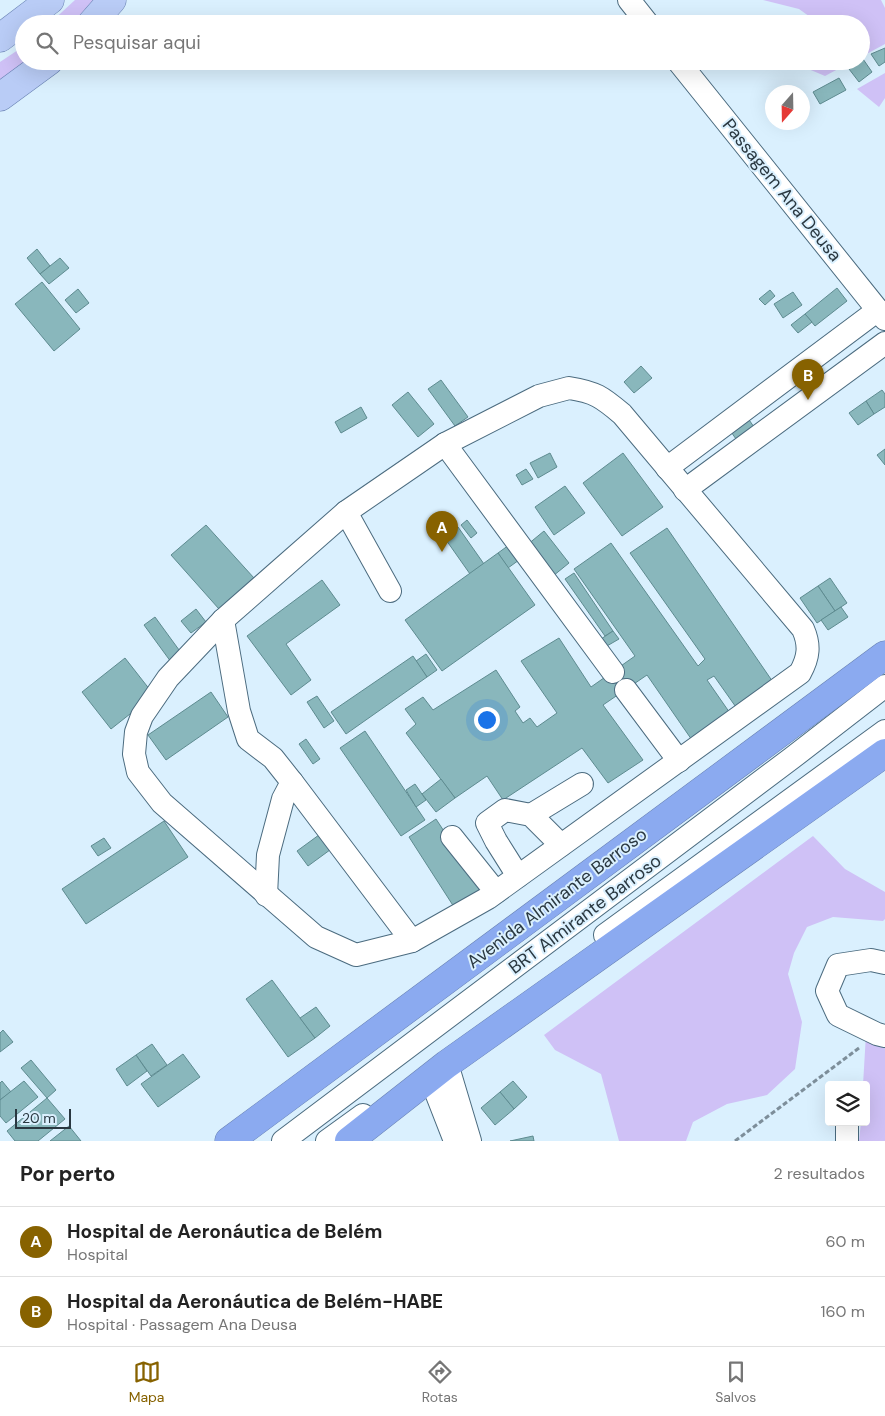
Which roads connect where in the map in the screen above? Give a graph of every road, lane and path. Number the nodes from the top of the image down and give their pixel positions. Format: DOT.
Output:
graph roads {
  1 [pos="50,0"];
  2 [pos="112,0"];
  3 [pos="629,0"];
  4 [pos="30,15"];
  5 [pos="99,15"];
  6 [pos="641,15"];
  7 [pos="15,27"];
  8 [pos="0,38"];
  9 [pos="38,70"];
  10 [pos="685,70"];
  11 [pos="0,97"];
  12 [pos="882,314"];
  13 [pos="885,343"];
  14 [pos="827,349"];
  15 [pos="847,370"];
  16 [pos="445,444"];
  17 [pos="667,468"];
  18 [pos="685,490"];
  19 [pos="346,512"];
  20 [pos="390,591"];
  21 [pos="223,620"];
  22 [pos="885,655"];
  23 [pos="613,672"];
  24 [pos="885,686"];
  25 [pos="626,690"];
  26 [pos="885,731"];
  27 [pos="885,753"];
  28 [pos="679,761"];
  29 [pos="292,782"];
  30 [pos="582,784"];
  31 [pos="531,815"];
  32 [pos="452,837"];
  33 [pos="561,845"];
  34 [pos="518,876"];
  35 [pos="496,892"];
  36 [pos="266,895"];
  37 [pos="412,941"];
  38 [pos="885,963"];
  39 [pos="881,1035"];
  40 [pos="439,1071"];
  41 [pos="847,1126"];
  42 [pos="229,1141"];
  43 [pos="283,1141"];
  44 [pos="327,1141"];
  45 [pos="349,1141"];
  46 [pos="455,1141"];
  47 [pos="470,1141"];
  48 [pos="735,1141"];
  49 [pos="847,1141"];
  1 -- 4 [label="main road"];
  2 -- 5 [label="main road"];
  3 -- 6 [label="street"];
  7 -- 8 [label="main road"];
  9 -- 11 [label="main road"];
  10 -- 12 [label="street, Passagem Ana Deusa"];
  12 -- 14 [label="street"];
  13 -- 15 [label="street"];
  14 -- 15 [label="street"];
  14 -- 17 [label="street"];
  15 -- 18 [label="street"];
  16 -- 17 [label="street"];
  16 -- 19 [label="street"];
  16 -- 23 [label="street"];
  17 -- 18 [label="street"];
  18 -- 28 [label="street"];
  19 -- 20 [label="street"];
  19 -- 21 [label="street"];
  21 -- 29 [label="street"];
  21 -- 36 [label="street"];
  22 -- 42 [label="highway, Avenida Almirante Barroso"];
  24 -- 43 [label="street, BRT Almirante Barroso"];
  25 -- 28 [label="street"];
  26 -- 44 [label="street, BRT Almirante Barroso"];
  27 -- 40 [label="highway"];
  28 -- 33 [label="street"];
  29 -- 36 [label="street"];
  29 -- 37 [label="street"];
  30 -- 31 [label="street"];
  31 -- 33 [label="street"];
  31 -- 34 [label="street"];
  32 -- 35 [label="street"];
  33 -- 34 [label="street"];
  34 -- 35 [label="street"];
  35 -- 37 [label="street"];
  36 -- 37 [label="street"];
  38 -- 39 [label="street"];
  39 -- 48 [label="path"];
  40 -- 45 [label="highway"];
  40 -- 46 [label="street"];
  40 -- 47 [label="street"];
  41 -- 49 [label="street"];
}
